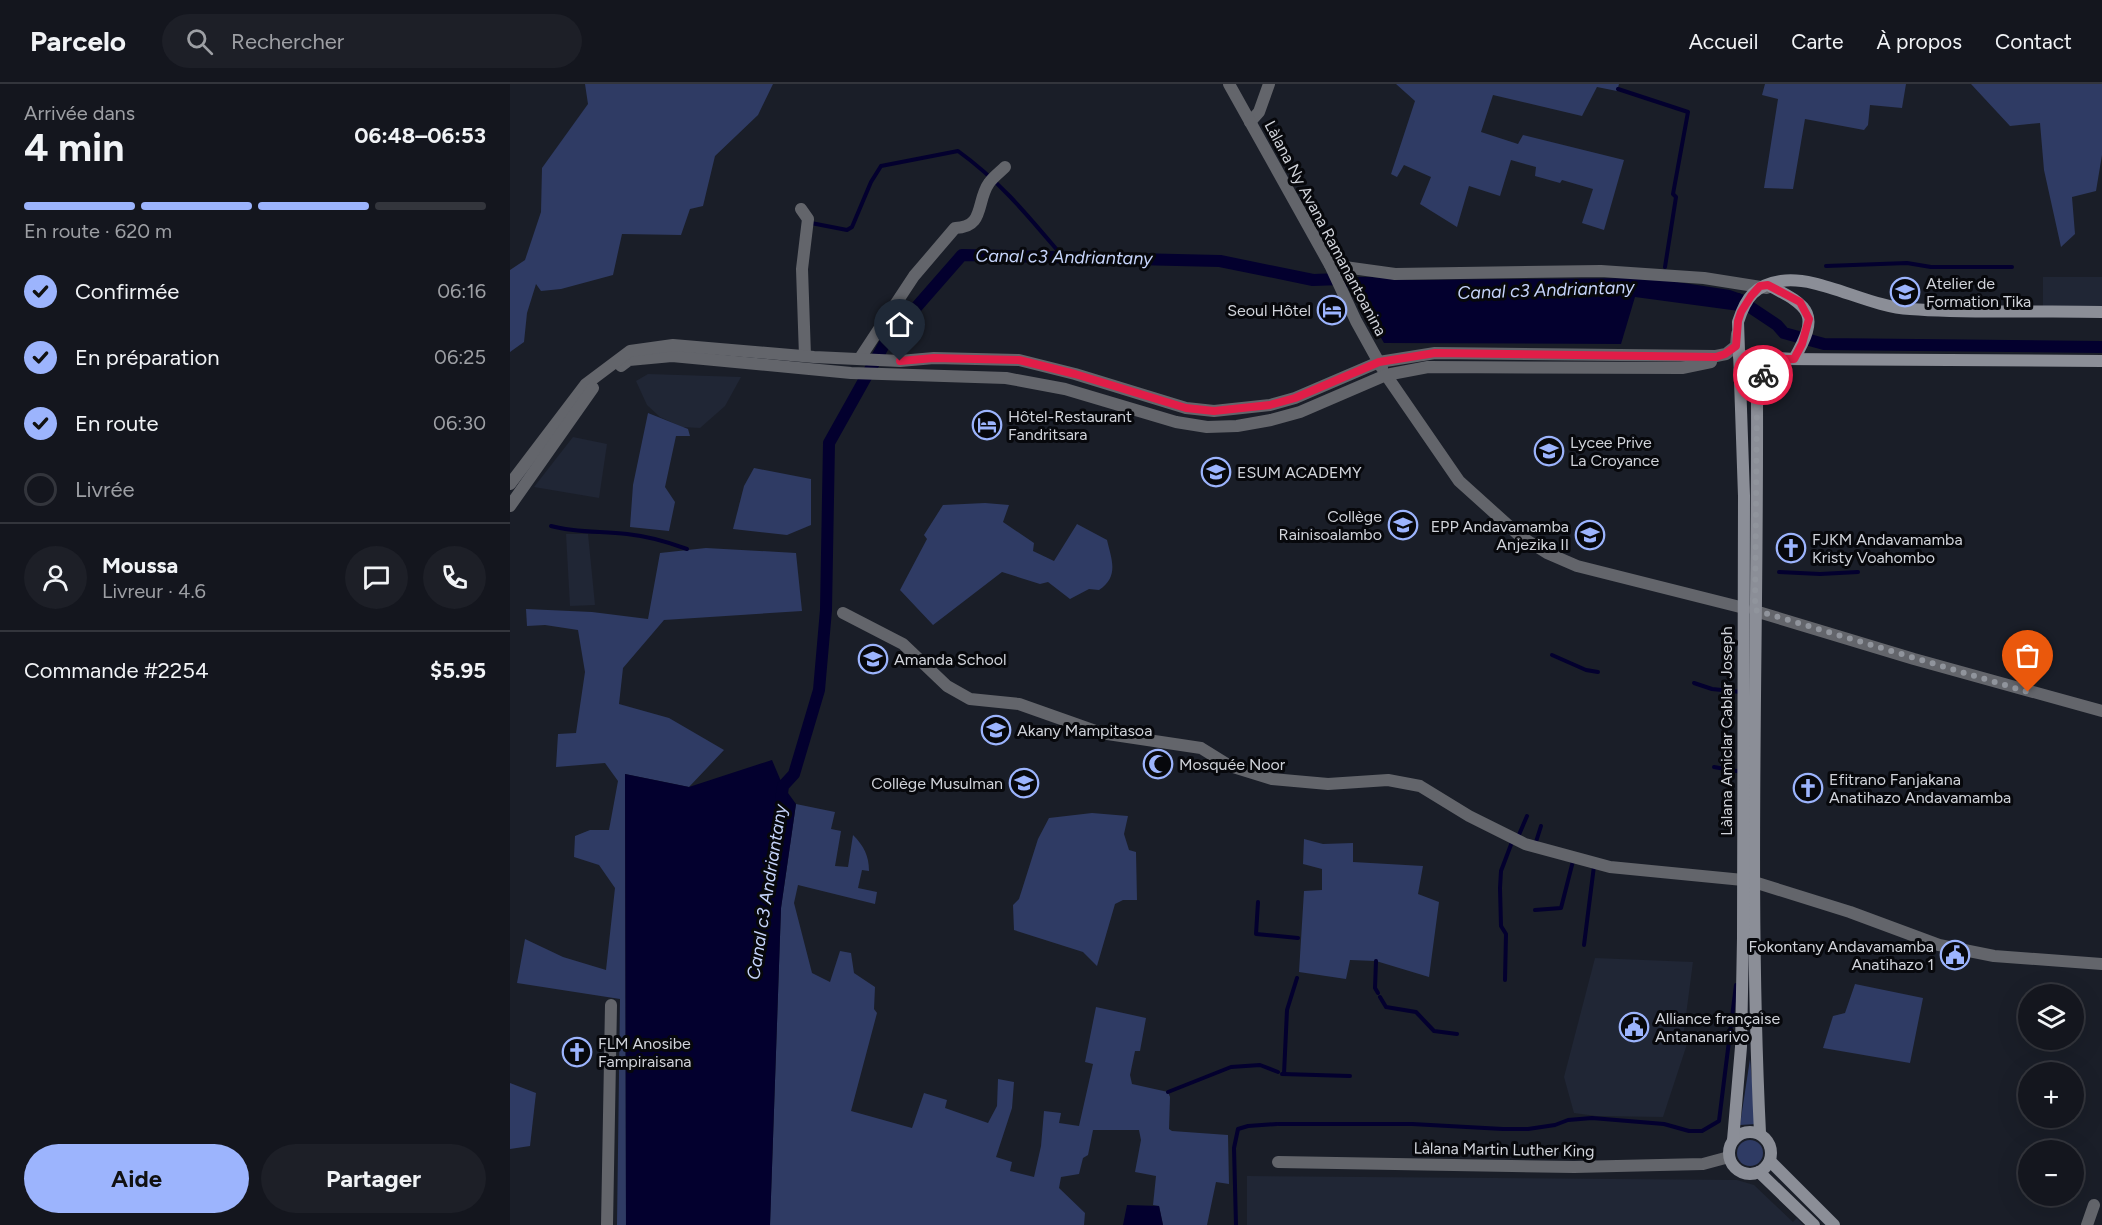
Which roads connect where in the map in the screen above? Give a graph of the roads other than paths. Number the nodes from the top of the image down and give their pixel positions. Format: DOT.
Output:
graph roads {
  1 [pos="1229,84"];
  2 [pos="1269,84"];
  3 [pos="1250,122"];
  4 [pos="999,174"];
  5 [pos="801,209"];
  6 [pos="1330,265"];
  7 [pos="1764,285"];
  8 [pos="2102,312"];
  9 [pos="1739,317"];
  10 [pos="805,356"];
  11 [pos="1739,356"];
  12 [pos="862,358"];
  13 [pos="1775,359"];
  14 [pos="2102,361"];
  15 [pos="1379,362"];
  16 [pos="1386,375"];
  17 [pos="510,484"];
  18 [pos="510,506"];
  19 [pos="1749,609"];
  20 [pos="843,613"];
  21 [pos="2102,711"];
  22 [pos="1748,881"];
  23 [pos="2102,964"];
  24 [pos="611,1005"];
  25 [pos="1760,1133"];
  26 [pos="1733,1140"];
  27 [pos="1729,1157"];
  28 [pos="1770,1161"];
  29 [pos="1278,1162"];
  30 [pos="1759,1172"];
  31 [pos="2094,1205"];
  32 [pos="607,1225"];
  33 [pos="1814,1225"];
  34 [pos="1834,1225"];
  35 [pos="2087,1225"];
  1 -- 3 [label="street, Làlana Ny Avana Ramanantoanina"];
  2 -- 3 [label="street"];
  3 -- 6 [label="street, Làlana Ny Avana Ramanantoanina"];
  4 -- 12 [label="street"];
  5 -- 10 [label="street"];
  6 -- 7 [label="street"];
  6 -- 15 [label="street, Làlana Ny Avana Ramanantoanina"];
  7 -- 8 [label="main road"];
  7 -- 9 [label="main road"];
  7 -- 13 [label="main road"];
  9 -- 11 [label="main road, Làlana Amiclar Cablar Joseph"];
  9 -- 15 [label="street"];
  10 -- 12 [label="street"];
  10 -- 17 [label="street"];
  11 -- 13 [label="main road"];
  11 -- 16 [label="street"];
  11 -- 19 [label="main road, Làlana Amiclar Cablar Joseph"];
  12 -- 15 [label="street"];
  13 -- 14 [label="main road"];
  13 -- 19 [label="main road, Làlana Amiclar Cablar Joseph"];
  15 -- 16 [label="street, Làlana Ny Avana Ramanantoanina"];
  16 -- 18 [label="street"];
  16 -- 19 [label="street, Làlana Ny Avana Ramanantoanina"];
  19 -- 21 [label="street, Làlana Ny Avana Ramanantoanina"];
  19 -- 22 [label="main road, Làlana Amiclar Cablar Joseph"];
  20 -- 22 [label="street"];
  22 -- 23 [label="street"];
  22 -- 25 [label="main road, Làlana Amiclar Cablar Joseph"];
  22 -- 26 [label="main road, Làlana Amiclar Cablar Joseph"];
  24 -- 32 [label="street"];
  25 -- 26 [label="main road"];
  25 -- 28 [label="main road"];
  26 -- 27 [label="main road"];
  27 -- 29 [label="street, Làlana Martin Luther King"];
  27 -- 30 [label="main road"];
  28 -- 30 [label="main road"];
  28 -- 34 [label="main road"];
  30 -- 33 [label="main road"];
  31 -- 35 [label="street"];
}
